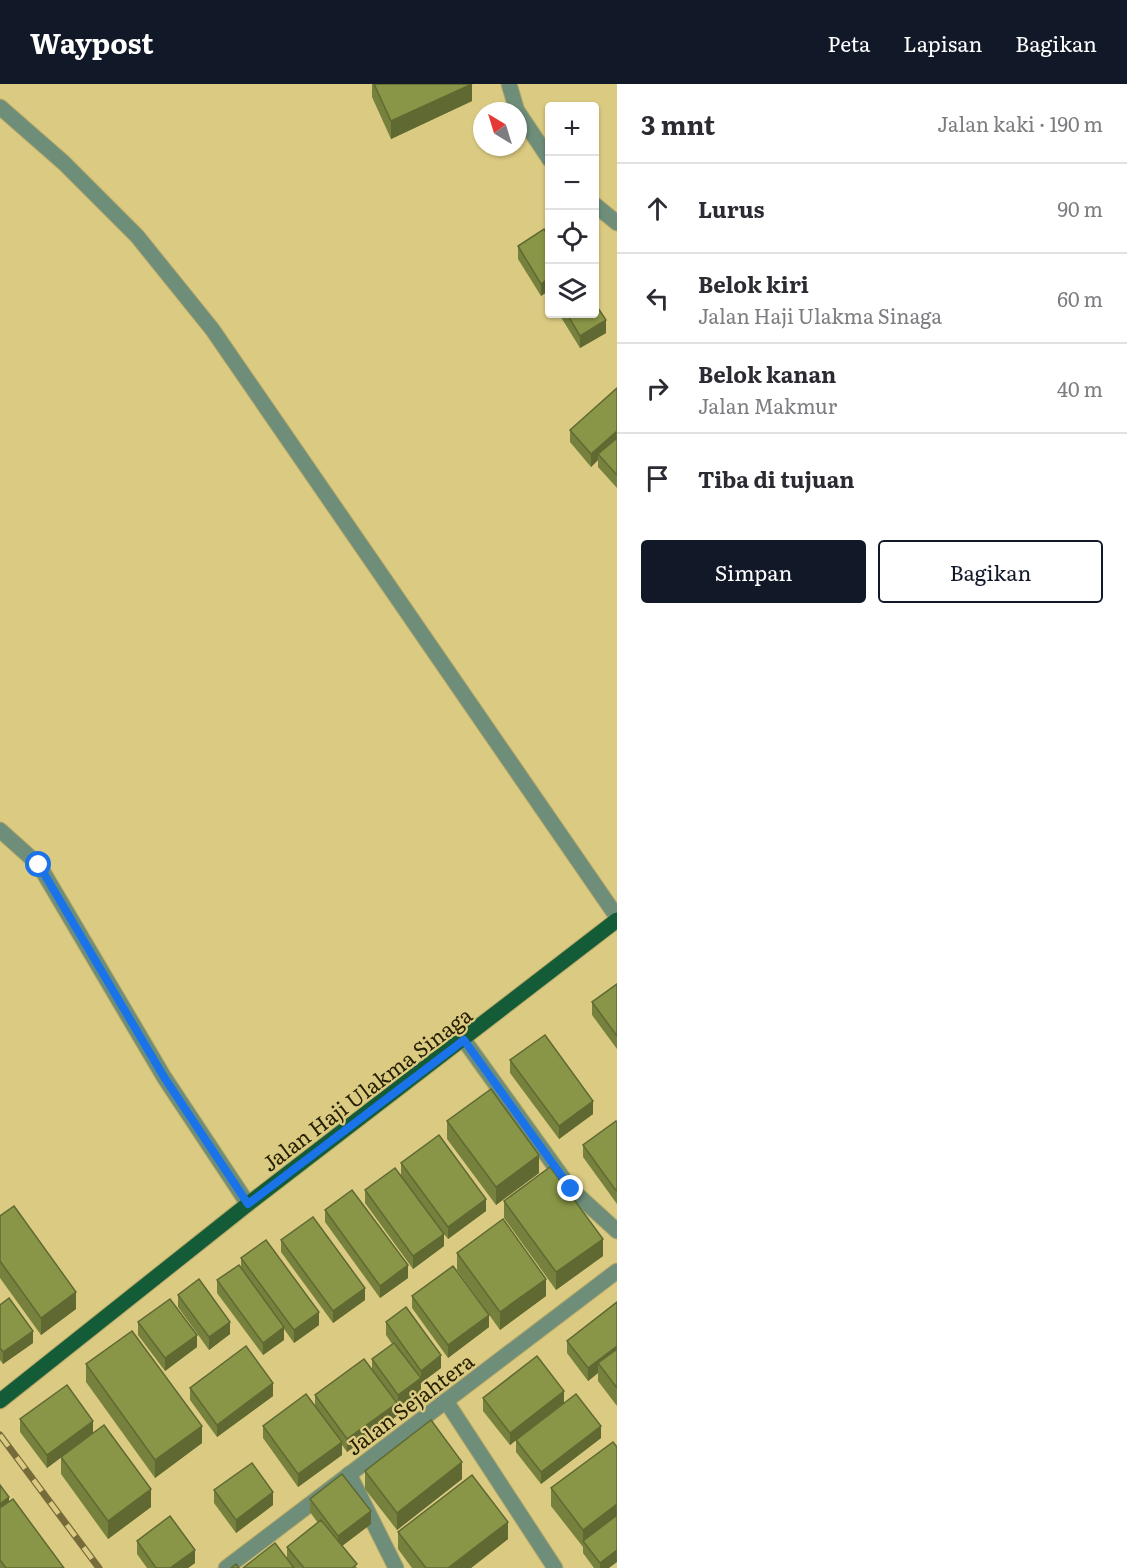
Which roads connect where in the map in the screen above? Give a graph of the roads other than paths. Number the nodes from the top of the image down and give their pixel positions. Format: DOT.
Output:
graph roads {
  1 [pos="508,84"];
  2 [pos="515,102"];
  3 [pos="0,107"];
  4 [pos="527,125"];
  5 [pos="546,156"];
  6 [pos="599,208"];
  7 [pos="617,223"];
  8 [pos="0,830"];
  9 [pos="617,919"];
  10 [pos="464,1040"];
  11 [pos="248,1204"];
  12 [pos="617,1232"];
  13 [pos="617,1271"];
  14 [pos="0,1401"];
  15 [pos="446,1401"];
  16 [pos="350,1474"];
  17 [pos="226,1568"];
  18 [pos="396,1568"];
  19 [pos="555,1568"];
  1 -- 2 [label="street"];
  3 -- 9 [label="street"];
  4 -- 5 [label="street"];
  6 -- 7 [label="street"];
  8 -- 11 [label="street"];
  9 -- 10 [label="main road, Jalan Haji Ulakma Sinaga"];
  10 -- 11 [label="main road, Jalan Haji Ulakma Sinaga"];
  10 -- 12 [label="street"];
  11 -- 14 [label="main road, Jalan Haji Ulakma Sinaga"];
  13 -- 15 [label="street, Jalan Sejahtera"];
  15 -- 16 [label="street, Jalan Sejahtera"];
  15 -- 19 [label="street"];
  16 -- 17 [label="street, Jalan Sejahtera"];
  16 -- 18 [label="street"];
}
